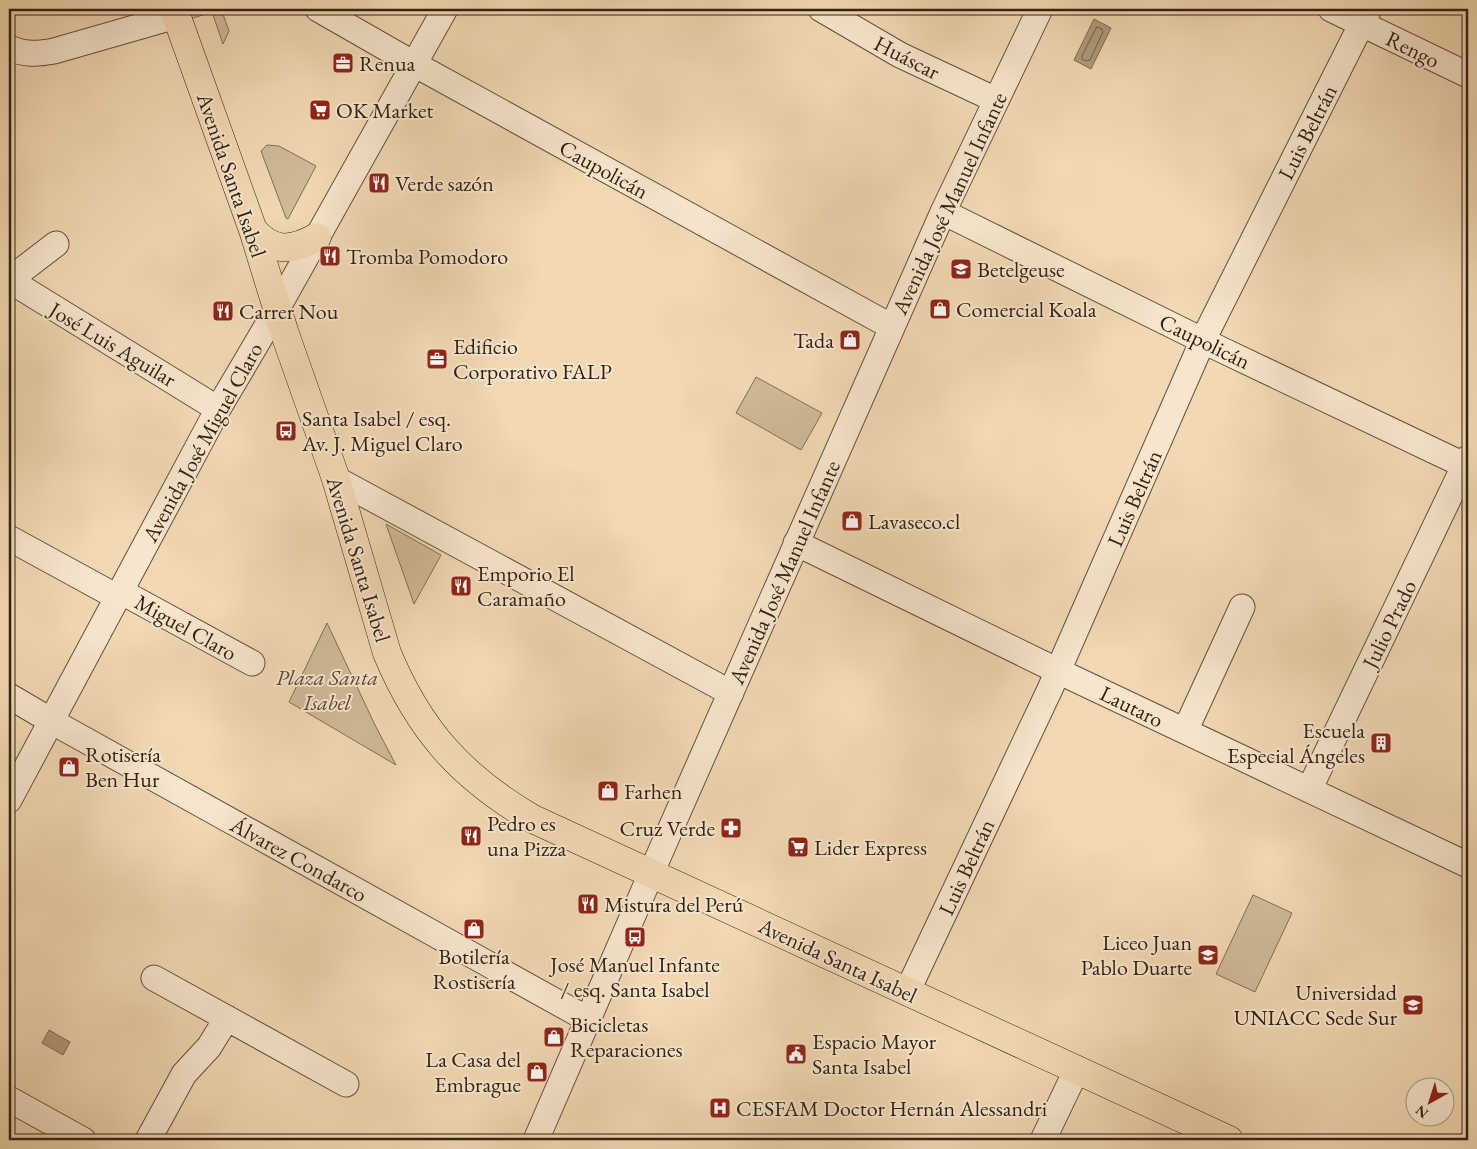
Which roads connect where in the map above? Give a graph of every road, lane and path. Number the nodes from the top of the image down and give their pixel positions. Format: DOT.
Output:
graph roads {
  1 [pos="318,9"];
  2 [pos="445,9"];
  3 [pos="821,9"];
  4 [pos="1040,9"];
  5 [pos="1331,9"];
  6 [pos="175,12"];
  7 [pos="1365,16"];
  8 [pos="9,48"];
  9 [pos="414,64"];
  10 [pos="1468,75"];
  11 [pos="996,100"];
  12 [pos="943,212"];
  13 [pos="253,230"];
  14 [pos="317,237"];
  15 [pos="56,244"];
  16 [pos="9,280"];
  17 [pos="277,309"];
  18 [pos="892,327"];
  19 [pos="1203,340"];
  20 [pos="218,408"];
  21 [pos="1467,464"];
  22 [pos="336,479"];
  23 [pos="9,538"];
  24 [pos="796,543"];
  25 [pos="119,594"];
  26 [pos="1242,607"];
  27 [pos="252,663"];
  28 [pos="1058,671"];
  29 [pos="731,693"];
  30 [pos="9,696"];
  31 [pos="51,721"];
  32 [pos="1185,731"];
  33 [pos="1309,790"];
  34 [pos="9,800"];
  35 [pos="1468,865"];
  36 [pos="651,874"];
  37 [pos="154,978"];
  38 [pos="907,992"];
  39 [pos="227,1018"];
  40 [pos="589,1020"];
  41 [pos="1077,1069"];
  42 [pos="346,1084"];
  43 [pos="9,1099"];
  44 [pos="83,1140"];
  45 [pos="148,1140"];
  46 [pos="536,1140"];
  47 [pos="1043,1140"];
  48 [pos="1229,1140"];
  1 -- 9 [label="street, Caupolicán"];
  2 -- 9 [label="street, Avenida José Miguel Claro"];
  3 -- 11 [label="street, Huáscar"];
  4 -- 11 [label="street, Avenida José Manuel Infante"];
  5 -- 7 [label="street, Rengo"];
  6 -- 8 [label="street"];
  6 -- 13 [label="main road, Avenida Santa Isabel"];
  7 -- 10 [label="street, Rengo"];
  7 -- 19 [label="street, Luis Beltrán"];
  9 -- 14 [label="street, Avenida José Miguel Claro"];
  9 -- 18 [label="street, Caupolicán"];
  11 -- 12 [label="street, Avenida José Manuel Infante"];
  12 -- 18 [label="street, Avenida José Manuel Infante"];
  12 -- 19 [label="street, Caupolicán"];
  13 -- 14 [label="main road"];
  13 -- 17 [label="main road, Avenida Santa Isabel"];
  14 -- 17 [label="street, Avenida José Miguel Claro"];
  15 -- 16 [label="street"];
  16 -- 20 [label="street, José Luis Aguilar"];
  17 -- 20 [label="street, Avenida José Miguel Claro"];
  17 -- 22 [label="main road, Avenida Santa Isabel"];
  18 -- 24 [label="street, Avenida José Manuel Infante"];
  19 -- 21 [label="street, Caupolicán"];
  19 -- 28 [label="street, Luis Beltrán"];
  20 -- 25 [label="street, Avenida José Miguel Claro"];
  21 -- 33 [label="street, Julio Prado"];
  22 -- 29 [label="street"];
  22 -- 36 [label="main road, Avenida Santa Isabel"];
  23 -- 25 [label="street, Miguel Claro"];
  24 -- 28 [label="street, Lautaro"];
  24 -- 29 [label="street, Avenida José Manuel Infante"];
  25 -- 27 [label="street, Miguel Claro"];
  25 -- 31 [label="street, Avenida José Miguel Claro"];
  26 -- 32 [label="street"];
  28 -- 32 [label="street, Lautaro"];
  28 -- 38 [label="street, Luis Beltrán"];
  29 -- 36 [label="street, Avenida José Manuel Infante"];
  30 -- 31 [label="street, Álvarez Condarco"];
  31 -- 34 [label="street, Avenida José Miguel Claro"];
  31 -- 40 [label="street, Álvarez Condarco"];
  32 -- 33 [label="street, Lautaro"];
  33 -- 35 [label="street, Lautaro"];
  36 -- 38 [label="main road, Avenida Santa Isabel"];
  36 -- 40 [label="street, Avenida José Manuel Infante"];
  37 -- 39 [label="street"];
  38 -- 41 [label="main road, Avenida Santa Isabel"];
  39 -- 42 [label="street"];
  39 -- 45 [label="street"];
  40 -- 46 [label="street, Avenida José Manuel Infante"];
  41 -- 47 [label="street"];
  41 -- 48 [label="main road, Avenida Santa Isabel"];
  43 -- 44 [label="street"];
}
